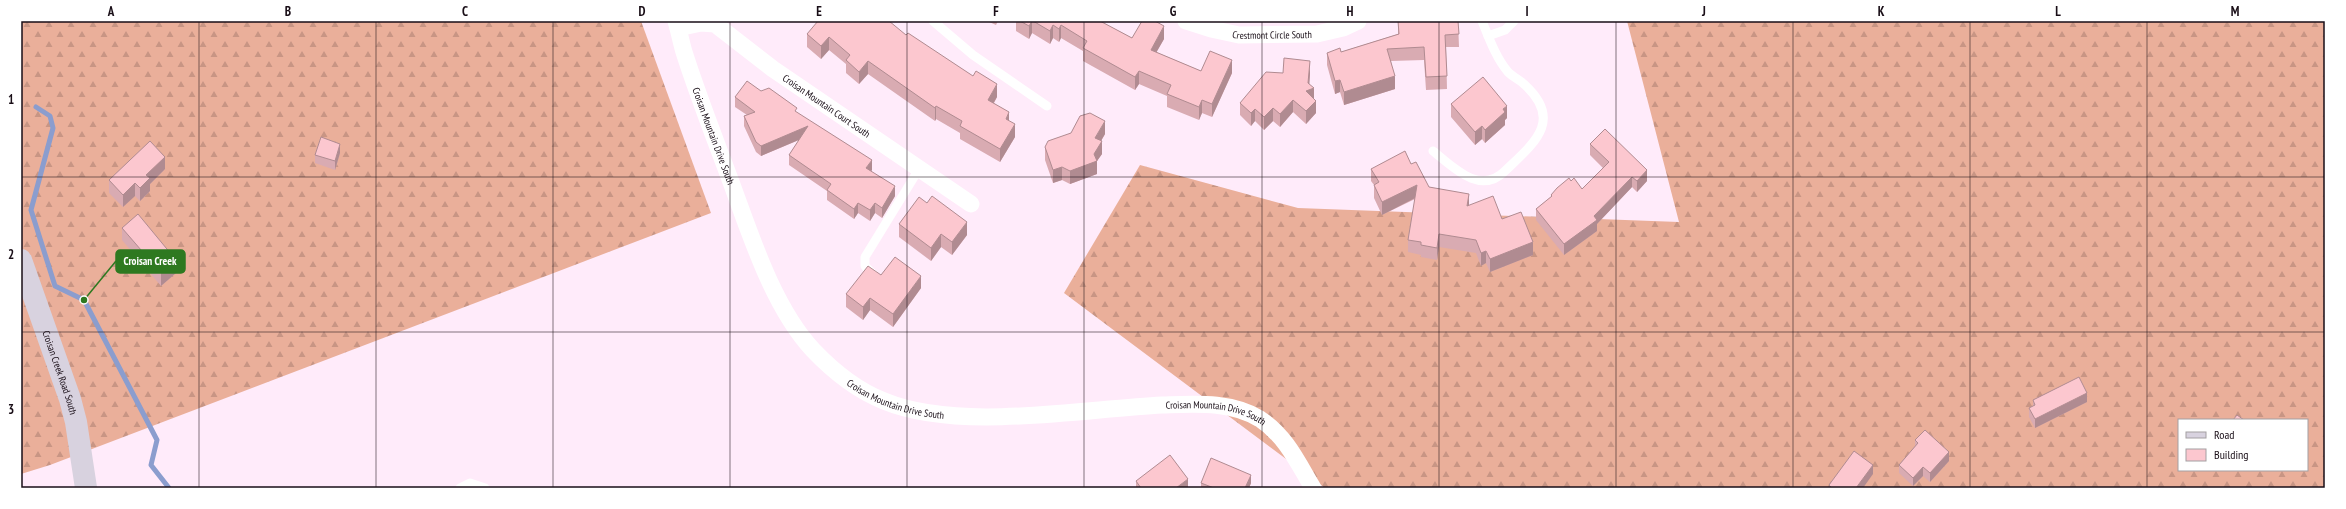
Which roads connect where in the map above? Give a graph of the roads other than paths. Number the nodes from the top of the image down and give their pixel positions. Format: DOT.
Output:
graph roads {
  1 [pos="932,21"];
  2 [pos="1186,21"];
  3 [pos="1358,21"];
  4 [pos="1482,21"];
  5 [pos="1514,21"];
  6 [pos="677,25"];
  7 [pos="1488,36"];
  8 [pos="1047,106"];
  9 [pos="1433,151"];
  10 [pos="919,168"];
  11 [pos="972,204"];
  12 [pos="21,260"];
  13 [pos="878,279"];
  14 [pos="86,488"];
  15 [pos="460,488"];
  16 [pos="485,488"];
  17 [pos="1312,488"];
  1 -- 8 [label="lane"];
  2 -- 3 [label="street, Crestmont Circle South"];
  4 -- 7 [label="lane"];
  5 -- 7 [label="lane"];
  6 -- 10 [label="street, Croisan Mountain Court South"];
  6 -- 17 [label="street, Croisan Mountain Drive South"];
  7 -- 9 [label="lane"];
  10 -- 11 [label="street, Croisan Mountain Court South"];
  10 -- 13 [label="lane"];
  12 -- 14 [label="main road, Croisan Creek Road South"];
  15 -- 16 [label="lane"];
}
